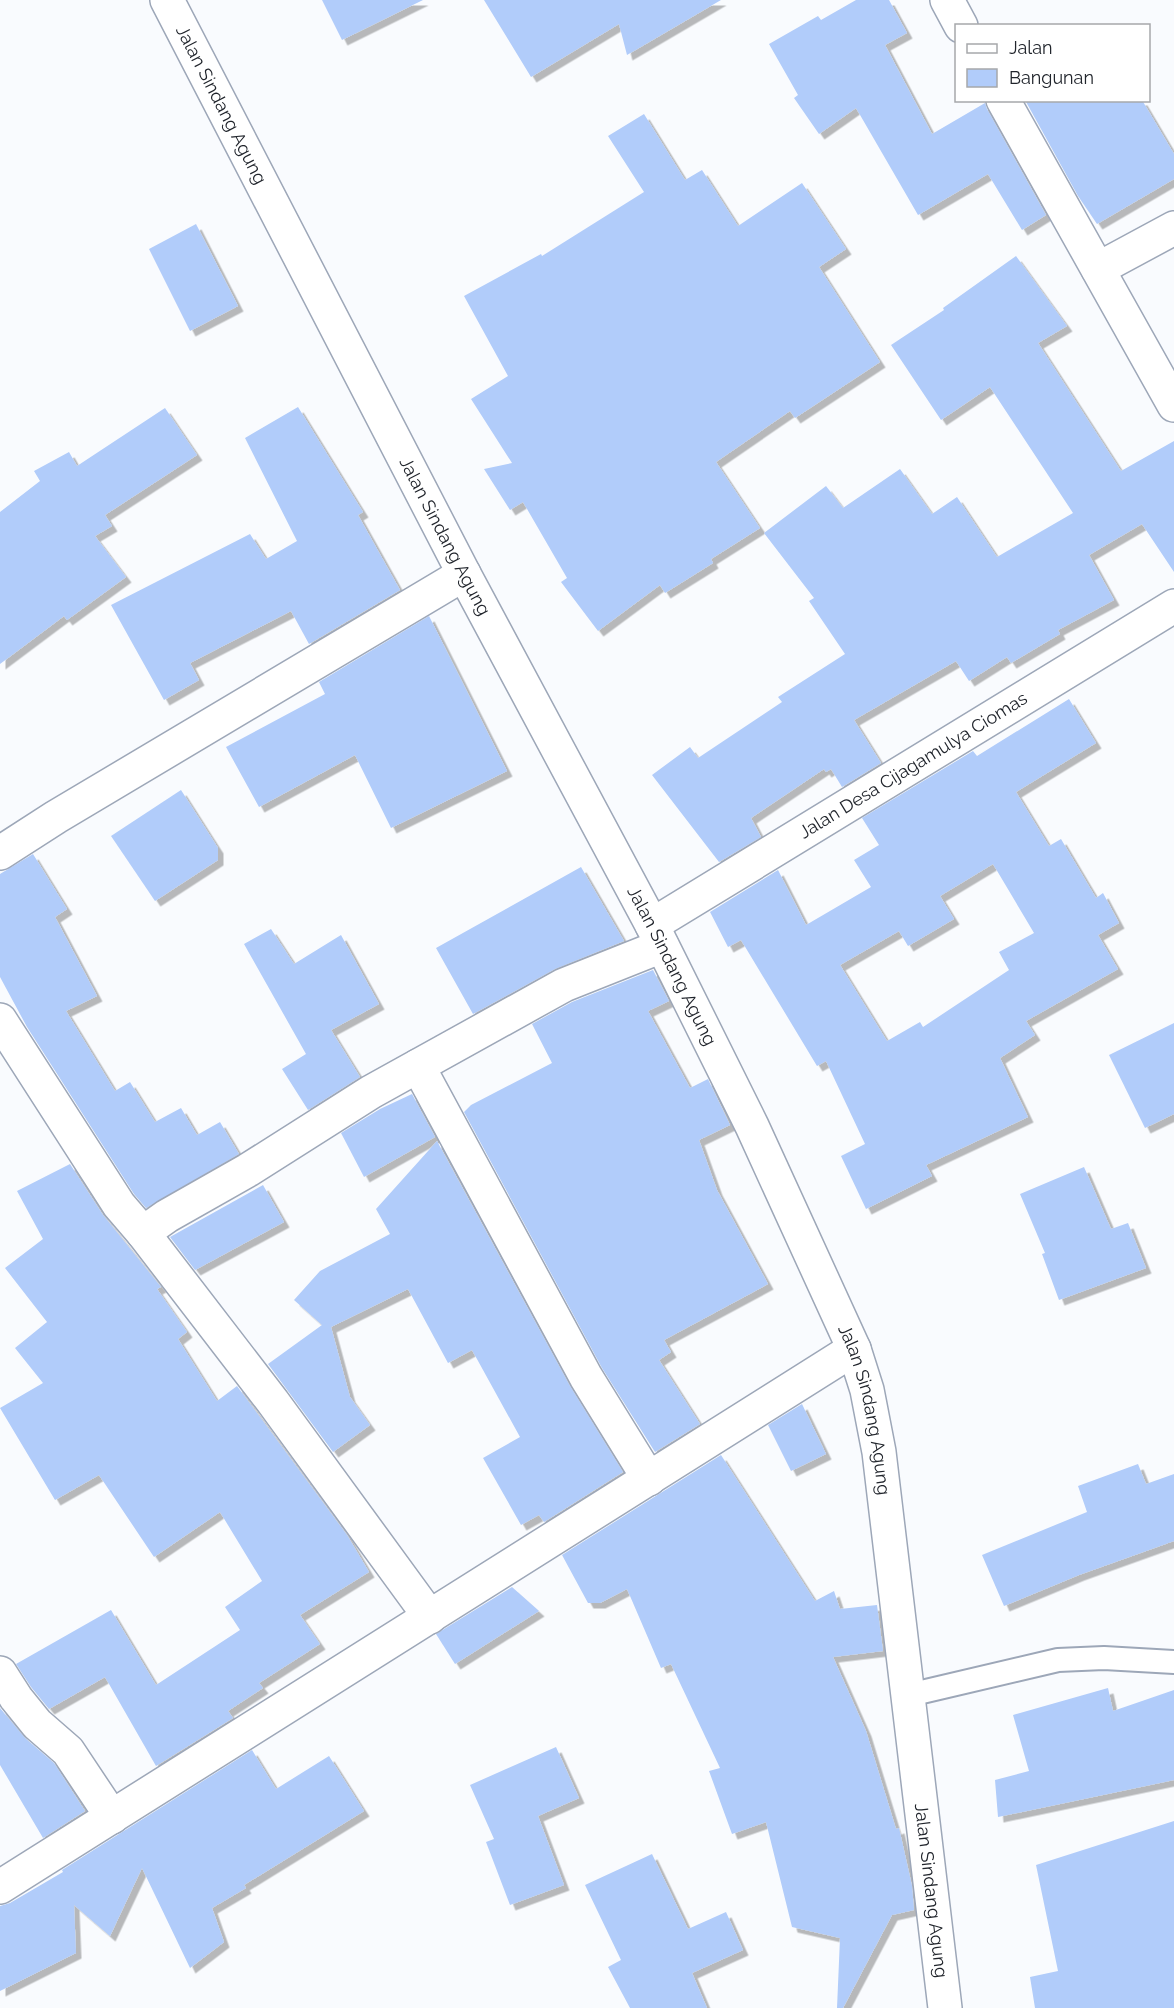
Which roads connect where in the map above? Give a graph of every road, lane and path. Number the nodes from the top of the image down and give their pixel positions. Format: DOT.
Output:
graph roads {
  1 [pos="167,0"];
  2 [pos="947,0"];
  3 [pos="960,24"];
  4 [pos="1004,102"];
  5 [pos="1174,228"];
  6 [pos="1098,269"];
  7 [pos="1174,405"];
  8 [pos="464,574"];
  9 [pos="1174,606"];
  10 [pos="0,853"];
  11 [pos="657,936"];
  12 [pos="0,1020"];
  13 [pos="418,1066"];
  14 [pos="143,1233"];
  15 [pos="854,1349"];
  16 [pos="648,1479"];
  17 [pos="430,1617"];
  18 [pos="1174,1662"];
  19 [pos="0,1673"];
  20 [pos="909,1695"];
  21 [pos="112,1817"];
  22 [pos="0,1887"];
  23 [pos="945,2008"];
  1 -- 8 [label="street, Jalan Sindang Agung"];
  2 -- 3 [label="street"];
  4 -- 6 [label="street"];
  5 -- 6 [label="street"];
  6 -- 7 [label="street"];
  8 -- 10 [label="street"];
  8 -- 11 [label="street, Jalan Sindang Agung"];
  9 -- 11 [label="street, Jalan Desa Cijagamulya Ciomas"];
  11 -- 13 [label="street, Jalan Desa Cijagamulya Ciomas"];
  11 -- 15 [label="street, Jalan Sindang Agung"];
  12 -- 14 [label="street"];
  13 -- 14 [label="street, Jalan Desa Cijagamulya Ciomas"];
  13 -- 16 [label="street"];
  14 -- 17 [label="street"];
  15 -- 16 [label="street"];
  15 -- 20 [label="street, Jalan Sindang Agung"];
  16 -- 17 [label="street"];
  17 -- 21 [label="street"];
  18 -- 20 [label="lane"];
  19 -- 21 [label="street"];
  20 -- 23 [label="street, Jalan Sindang Agung"];
  21 -- 22 [label="street"];
}
